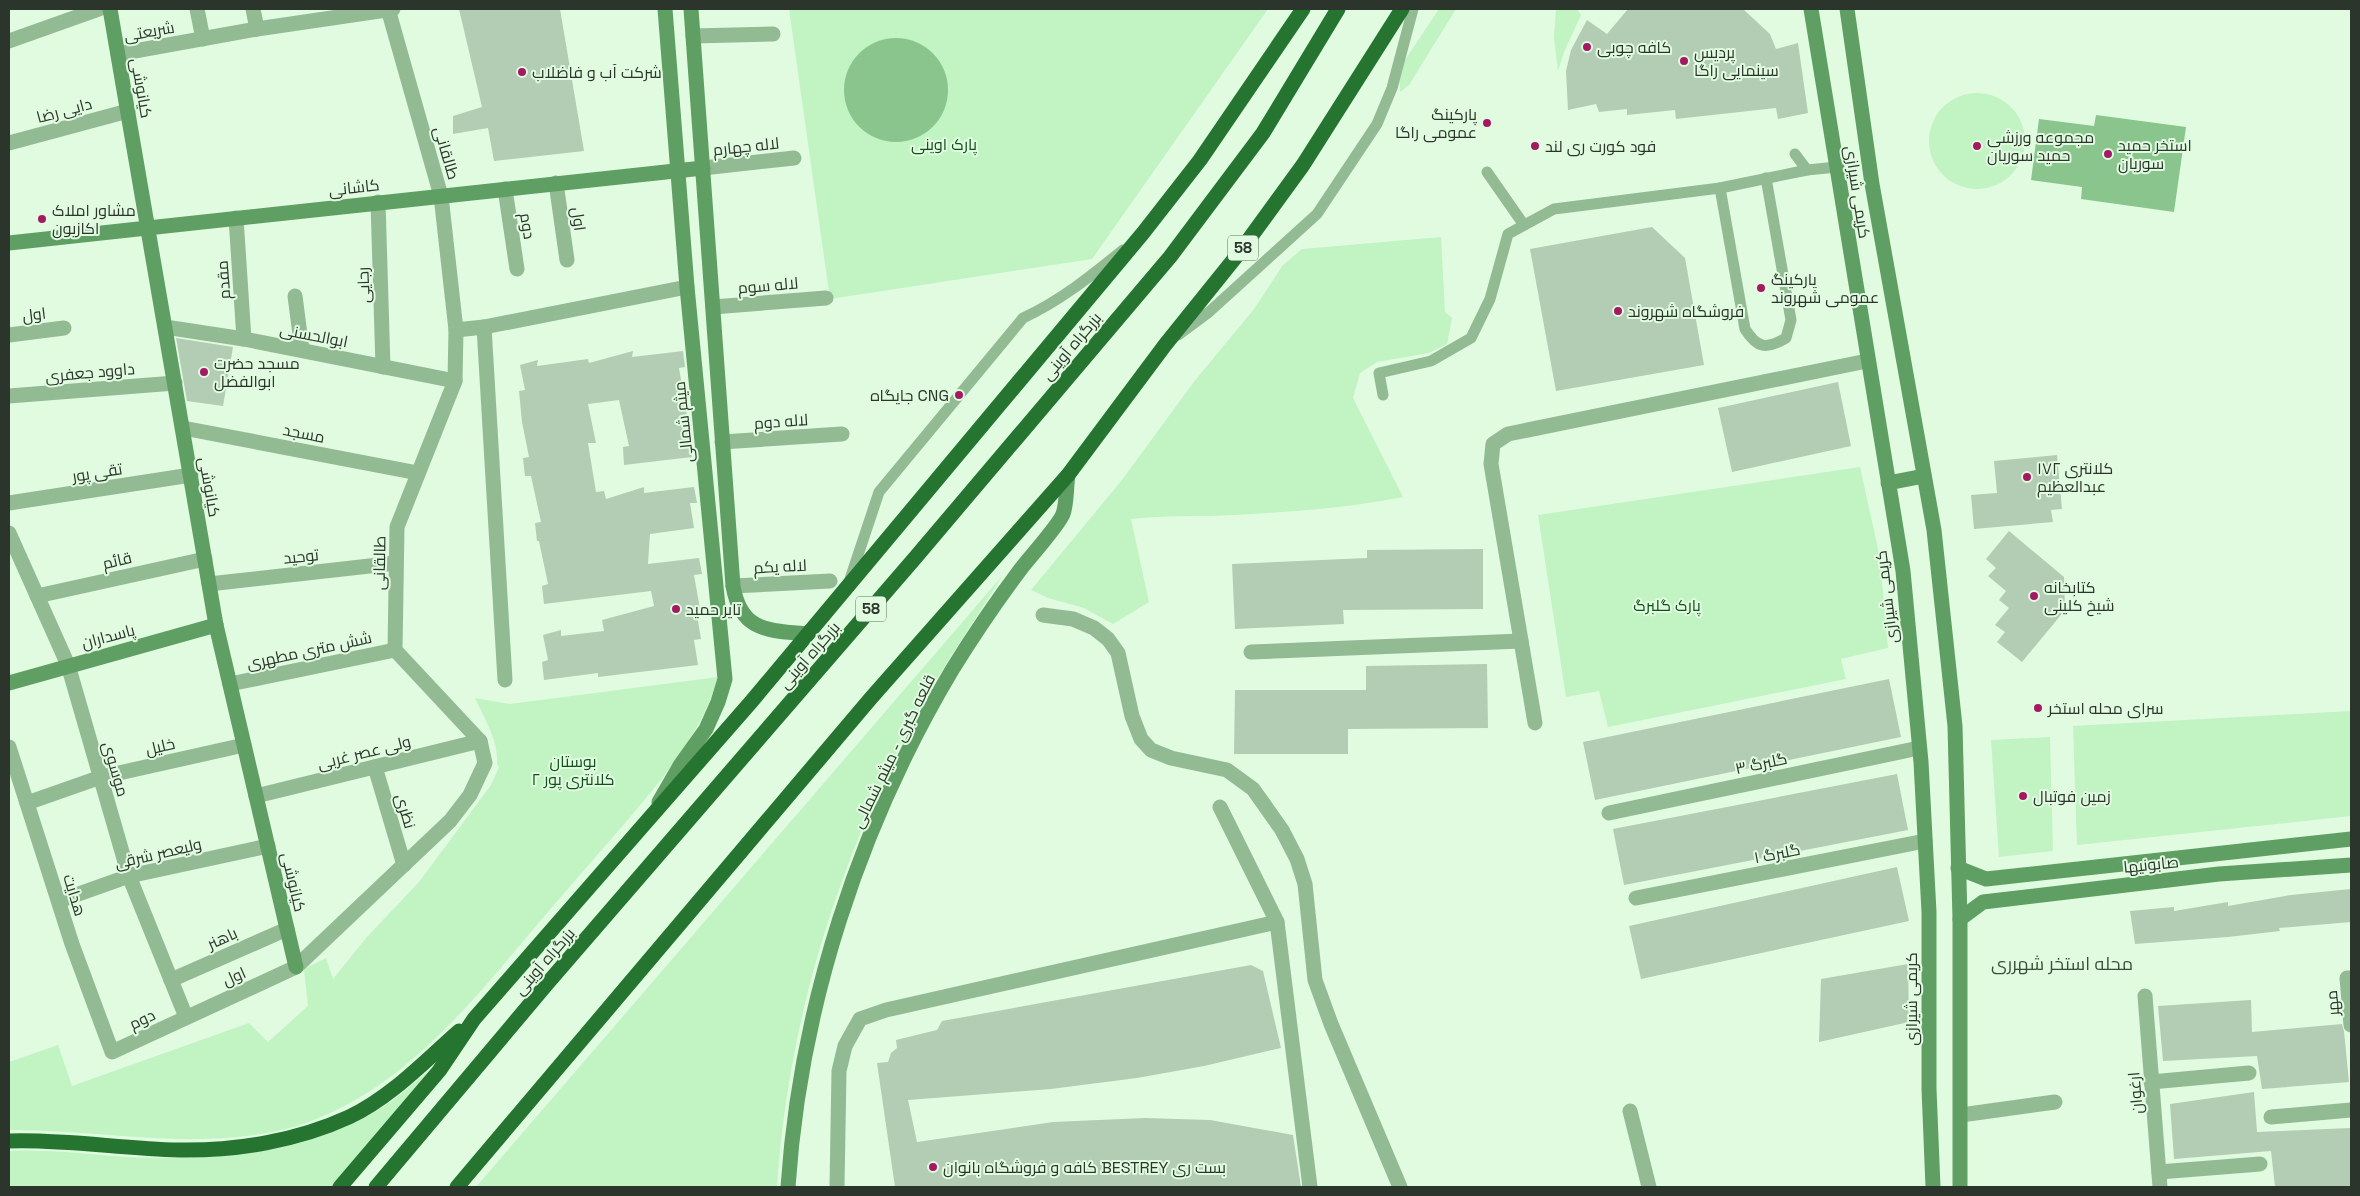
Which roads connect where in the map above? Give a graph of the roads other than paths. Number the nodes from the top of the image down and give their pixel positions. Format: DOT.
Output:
graph roads {
  1 [pos="99,9"];
  2 [pos="110,9"];
  3 [pos="197,9"];
  4 [pos="253,9"];
  5 [pos="390,9"];
  6 [pos="665,9"];
  7 [pos="691,9"];
  8 [pos="1304,9"];
  9 [pos="1338,9"];
  10 [pos="1402,9"];
  11 [pos="1413,9"];
  12 [pos="1811,9"];
  13 [pos="1847,9"];
  14 [pos="257,29"];
  15 [pos="773,34"];
  16 [pos="693,36"];
  17 [pos="203,39"];
  18 [pos="9,41"];
  19 [pos="118,54"];
  20 [pos="128,111"];
  21 [pos="9,142"];
  22 [pos="1795,154"];
  23 [pos="794,158"];
  24 [pos="1836,167"];
  25 [pos="703,168"];
  26 [pos="678,170"];
  27 [pos="1807,170"];
  28 [pos="1487,172"];
  29 [pos="1766,178"];
  30 [pos="556,183"];
  31 [pos="1720,188"];
  32 [pos="504,189"];
  33 [pos="441,196"];
  34 [pos="378,202"];
  35 [pos="236,218"];
  36 [pos="1524,225"];
  37 [pos="148,228"];
  38 [pos="1143,233"];
  39 [pos="9,243"];
  40 [pos="567,260"];
  41 [pos="517,269"];
  42 [pos="687,287"];
  43 [pos="295,296"];
  44 [pos="826,298"];
  45 [pos="712,307"];
  46 [pos="165,327"];
  47 [pos="484,327"];
  48 [pos="64,328"];
  49 [pos="456,330"];
  50 [pos="9,335"];
  51 [pos="244,339"];
  52 [pos="1165,345"];
  53 [pos="302,350"];
  54 [pos="1867,361"];
  55 [pos="383,367"];
  56 [pos="455,381"];
  57 [pos="175,383"];
  58 [pos="9,396"];
  59 [pos="1383,396"];
  60 [pos="182,428"];
  61 [pos="842,434"];
  62 [pos="722,442"];
  63 [pos="418,473"];
  64 [pos="191,475"];
  65 [pos="1068,475"];
  66 [pos="1924,476"];
  67 [pos="1888,482"];
  68 [pos="9,503"];
  69 [pos="9,533"];
  70 [pos="205,559"];
  71 [pos="396,563"];
  72 [pos="830,581"];
  73 [pos="209,584"];
  74 [pos="849,584"];
  75 [pos="733,586"];
  76 [pos="37,596"];
  77 [pos="1043,616"];
  78 [pos="216,625"];
  79 [pos="807,634"];
  80 [pos="1521,641"];
  81 [pos="395,650"];
  82 [pos="1251,652"];
  83 [pos="68,665"];
  84 [pos="505,680"];
  85 [pos="9,683"];
  86 [pos="230,684"];
  87 [pos="1535,723"];
  88 [pos="480,741"];
  89 [pos="244,745"];
  90 [pos="9,747"];
  91 [pos="1919,748"];
  92 [pos="375,767"];
  93 [pos="100,777"];
  94 [pos="256,796"];
  95 [pos="27,803"];
  96 [pos="1220,807"];
  97 [pos="652,813"];
  98 [pos="1609,813"];
  99 [pos="2351,839"];
  100 [pos="1925,841"];
  101 [pos="268,846"];
  102 [pos="404,865"];
  103 [pos="2351,865"];
  104 [pos="1958,868"];
  105 [pos="129,876"];
  106 [pos="2020,876"];
  107 [pos="1636,898"];
  108 [pos="2023,898"];
  109 [pos="59,900"];
  110 [pos="1960,919"];
  111 [pos="1277,922"];
  112 [pos="287,929"];
  113 [pos="296,968"];
  114 [pos="2349,978"];
  115 [pos="171,980"];
  116 [pos="2145,996"];
  117 [pos="186,1017"];
  118 [pos="474,1019"];
  119 [pos="2351,1025"];
  120 [pos="112,1052"];
  121 [pos="2249,1073"];
  122 [pos="2151,1082"];
  123 [pos="2055,1102"];
  124 [pos="2351,1110"];
  125 [pos="1630,1111"];
  126 [pos="1961,1115"];
  127 [pos="2271,1117"];
  128 [pos="9,1141"];
  129 [pos="2260,1164"];
  130 [pos="2160,1180"];
  131 [pos="340,1187"];
  132 [pos="376,1187"];
  133 [pos="457,1187"];
  134 [pos="788,1187"];
  135 [pos="837,1187"];
  136 [pos="1310,1187"];
  137 [pos="1400,1187"];
  138 [pos="1649,1187"];
  139 [pos="1933,1187"];
  140 [pos="1960,1187"];
  1 -- 18 [label="street"];
  2 -- 19 [label="street, کیانوشی"];
  3 -- 17 [label="street"];
  4 -- 14 [label="street"];
  5 -- 14 [label="street, شریعتی"];
  5 -- 33 [label="street, طالقانی"];
  6 -- 26 [label="street, میثم شمالی"];
  7 -- 16 [label="street"];
  8 -- 38 [label="highway"];
  9 -- 132 [label="highway, بزرگراه آوینی / 58"];
  10 -- 52 [label="highway, 58"];
  11 -- 52 [label="lane"];
  12 -- 24 [label="street, کریمی شیرازی"];
  13 -- 66 [label="street, کریمی شیرازی"];
  14 -- 17 [label="street, شریعتی"];
  15 -- 16 [label="street"];
  16 -- 25 [label="street"];
  17 -- 19 [label="street, شریعتی"];
  19 -- 20 [label="street, کیانوشی"];
  20 -- 21 [label="street, دایی رضا"];
  20 -- 37 [label="street, کیانوشی"];
  22 -- 27 [label="lane"];
  23 -- 25 [label="street, لاله چهارم"];
  24 -- 27 [label="lane"];
  24 -- 54 [label="street, کریمی شیرازی"];
  25 -- 26 [label="street, کاشانی"];
  25 -- 45 [label="street"];
  26 -- 30 [label="street, کاشانی"];
  26 -- 42 [label="street, میثم شمالی"];
  27 -- 29 [label="lane"];
  28 -- 36 [label="lane"];
  29 -- 31 [label="lane"];
  29 -- 31 [label="lane"];
  30 -- 32 [label="street, کاشانی"];
  30 -- 40 [label="street, اول"];
  31 -- 36 [label="lane"];
  32 -- 33 [label="street, کاشانی"];
  32 -- 41 [label="street, دوم"];
  33 -- 34 [label="street, کاشانی"];
  33 -- 49 [label="street, طالقانی"];
  34 -- 35 [label="street, کاشانی"];
  34 -- 55 [label="street, رجایی"];
  35 -- 37 [label="street, کاشانی"];
  35 -- 51 [label="street, مقدم"];
  36 -- 59 [label="lane"];
  37 -- 39 [label="street, کاشانی"];
  37 -- 46 [label="street, کیانوشی"];
  38 -- 74 [label="highway"];
  38 -- 74 [label="lane"];
  42 -- 47 [label="street"];
  42 -- 97 [label="street, میثم شمالی"];
  43 -- 53 [label="street"];
  44 -- 45 [label="street, لاله سوم"];
  45 -- 62 [label="street"];
  46 -- 51 [label="street, ابوالحسنی"];
  46 -- 57 [label="street, کیانوشی"];
  47 -- 49 [label="street"];
  47 -- 84 [label="street"];
  48 -- 50 [label="street, اول"];
  49 -- 56 [label="street, طالقانی"];
  51 -- 53 [label="street, ابوالحسنی"];
  52 -- 65 [label="highway, 58"];
  53 -- 55 [label="street, ابوالحسنی"];
  54 -- 67 [label="street, کریمی شیرازی"];
  54 -- 80 [label="street"];
  55 -- 56 [label="street, ابوالحسنی"];
  56 -- 63 [label="street, طالقانی"];
  57 -- 58 [label="street, داوود جعفری"];
  57 -- 60 [label="street, کیانوشی"];
  60 -- 63 [label="street, مسجد"];
  60 -- 64 [label="street, کیانوشی"];
  61 -- 62 [label="street, لاله دوم"];
  62 -- 75 [label="street"];
  63 -- 71 [label="street, طالقانی"];
  64 -- 68 [label="street, تقی پور"];
  64 -- 70 [label="street, کیانوشی"];
  65 -- 133 [label="highway, 58"];
  65 -- 134 [label="street, قلعه گبری - میثم شمالی"];
  66 -- 67 [label="street"];
  66 -- 104 [label="street, کریمی شیرازی"];
  67 -- 91 [label="street, کریمی شیرازی"];
  69 -- 76 [label="street, موسوی"];
  70 -- 73 [label="street, کیانوشی"];
  70 -- 76 [label="street, قائم"];
  71 -- 73 [label="street, توحید"];
  71 -- 81 [label="street, طالقانی"];
  72 -- 75 [label="street, لاله یکم"];
  73 -- 78 [label="street, کیانوشی"];
  74 -- 79 [label="highway"];
  75 -- 79 [label="street"];
  76 -- 83 [label="street, موسوی"];
  77 -- 137 [label="street"];
  78 -- 83 [label="street, پاسداران"];
  78 -- 86 [label="street, کیانوشی"];
  79 -- 97 [label="highway"];
  80 -- 82 [label="street"];
  80 -- 87 [label="street"];
  81 -- 86 [label="street, شش متری مطهری"];
  81 -- 88 [label="street"];
  83 -- 85 [label="street, پاسداران"];
  83 -- 93 [label="street, موسوی"];
  86 -- 89 [label="street, کیانوشی"];
  88 -- 92 [label="street, ولی عصر غربی"];
  88 -- 102 [label="street"];
  89 -- 93 [label="street, خلیل"];
  89 -- 94 [label="street, کیانوشی"];
  90 -- 95 [label="street, هدایت"];
  91 -- 98 [label="street, گلبرگ ۳"];
  91 -- 100 [label="street, کریمی شیرازی"];
  92 -- 94 [label="street, ولی عصر غربی"];
  92 -- 102 [label="street, نظری"];
  93 -- 95 [label="street, خلیل"];
  93 -- 105 [label="street, موسوی"];
  94 -- 101 [label="street, کیانوشی"];
  95 -- 109 [label="street, هدایت"];
  96 -- 111 [label="street"];
  97 -- 118 [label="highway"];
  99 -- 106 [label="street, صابونیها"];
  100 -- 107 [label="street, گلبرگ ۱"];
  100 -- 139 [label="street, کریمی شیرازی"];
  101 -- 105 [label="street, ولیعصر شرقی"];
  101 -- 112 [label="street, کیانوشی"];
  102 -- 113 [label="street"];
  103 -- 108 [label="street, صابونیها"];
  104 -- 106 [label="street, صابونیها"];
  104 -- 110 [label="street, کریمی شیرازی"];
  105 -- 109 [label="street, ولیعصر شرقی"];
  105 -- 115 [label="street, موسوی"];
  106 -- 108 [label="street"];
  108 -- 110 [label="street, صابونیها"];
  109 -- 120 [label="street, هدایت"];
  110 -- 126 [label="street, کریمی شیرازی"];
  111 -- 135 [label="street"];
  111 -- 136 [label="street"];
  112 -- 113 [label="street, کیانوشی"];
  112 -- 115 [label="street, باهنر"];
  113 -- 117 [label="street, اول"];
  114 -- 119 [label="street, مهر"];
  115 -- 117 [label="street, موسوی"];
  116 -- 122 [label="street, ارغوان"];
  117 -- 120 [label="street, دوم"];
  118 -- 128 [label="highway"];
  118 -- 131 [label="highway"];
  121 -- 122 [label="street"];
  122 -- 130 [label="street, ارغوان"];
  123 -- 126 [label="street"];
  124 -- 127 [label="street"];
  125 -- 138 [label="street"];
  126 -- 140 [label="street, کریمی شیرازی"];
  129 -- 130 [label="street"];
}
